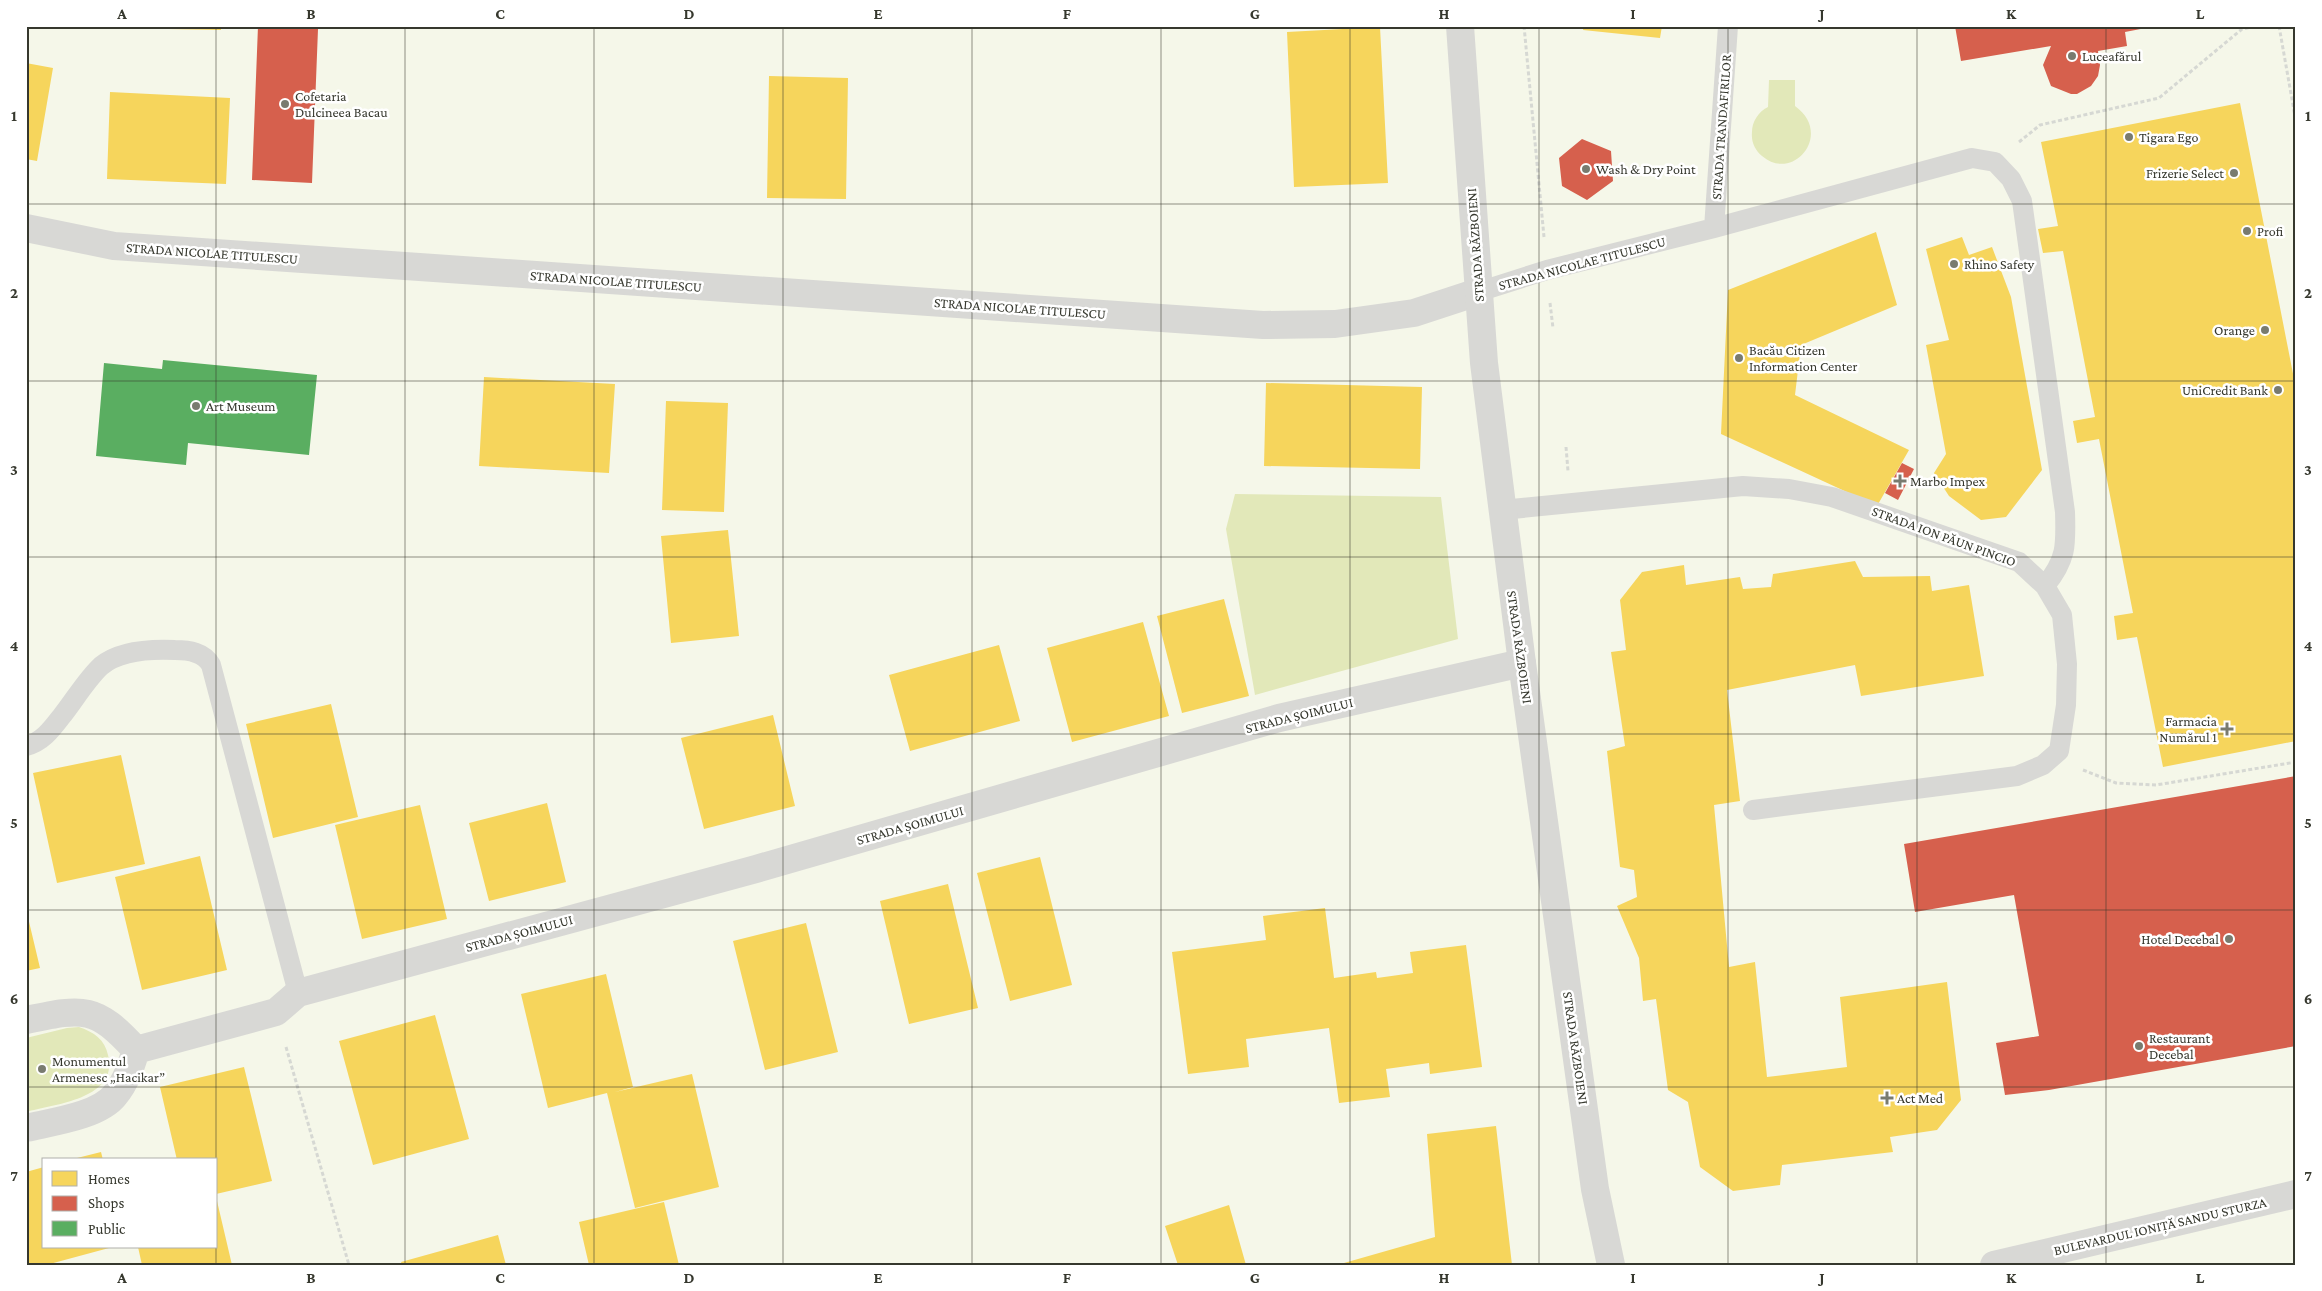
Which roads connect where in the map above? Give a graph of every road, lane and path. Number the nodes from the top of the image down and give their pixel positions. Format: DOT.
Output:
graph roads {
  1 [pos="1460,26"];
  2 [pos="1524,26"];
  3 [pos="1728,26"];
  4 [pos="2257,26"];
  5 [pos="2279,26"];
  6 [pos="2296,122"];
  7 [pos="1995,162"];
  8 [pos="26,228"];
  9 [pos="1714,228"];
  10 [pos="1547,270"];
  11 [pos="1478,292"];
  12 [pos="1553,328"];
  13 [pos="1502,510"];
  14 [pos="2046,586"];
  15 [pos="1522,663"];
  16 [pos="26,746"];
  17 [pos="2059,750"];
  18 [pos="2296,762"];
  19 [pos="1753,810"];
  20 [pos="298,993"];
  21 [pos="276,1012"];
  22 [pos="26,1020"];
  23 [pos="136,1050"];
  24 [pos="26,1128"];
  25 [pos="2296,1194"];
  26 [pos="2060,1257"];
  27 [pos="349,1265"];
  28 [pos="1611,1265"];
  29 [pos="1994,1265"];
  1 -- 11 [label="street, STRADA RĂZBOIENI"];
  2 -- 10 [label="path"];
  3 -- 9 [label="lane, STRADA TRANDAFIRILOR"];
  4 -- 7 [label="path"];
  5 -- 6 [label="path"];
  7 -- 9 [label="lane, STRADA NICOLAE TITULESCU"];
  7 -- 14 [label="lane"];
  8 -- 11 [label="street, STRADA NICOLAE TITULESCU"];
  9 -- 10 [label="lane, STRADA NICOLAE TITULESCU"];
  10 -- 11 [label="lane, STRADA NICOLAE TITULESCU"];
  10 -- 12 [label="path"];
  11 -- 13 [label="street, STRADA RĂZBOIENI"];
  13 -- 14 [label="lane, STRADA ION PĂUN PINCIO"];
  13 -- 15 [label="street, STRADA RĂZBOIENI"];
  14 -- 17 [label="lane, STRADA ION PĂUN PINCIO"];
  15 -- 20 [label="street, STRADA ȘOIMULUI"];
  15 -- 28 [label="street, STRADA RĂZBOIENI"];
  16 -- 20 [label="lane"];
  17 -- 18 [label="path"];
  17 -- 19 [label="lane"];
  20 -- 21 [label="street, STRADA ȘOIMULUI"];
  21 -- 23 [label="street, STRADA ȘOIMULUI"];
  21 -- 27 [label="path"];
  22 -- 23 [label="street"];
  23 -- 24 [label="street"];
  25 -- 26 [label="street, BULEVARDUL IONIȚĂ SANDU STURZA"];
  26 -- 29 [label="street, BULEVARDUL IONIȚĂ SANDU STURZA"];
}
